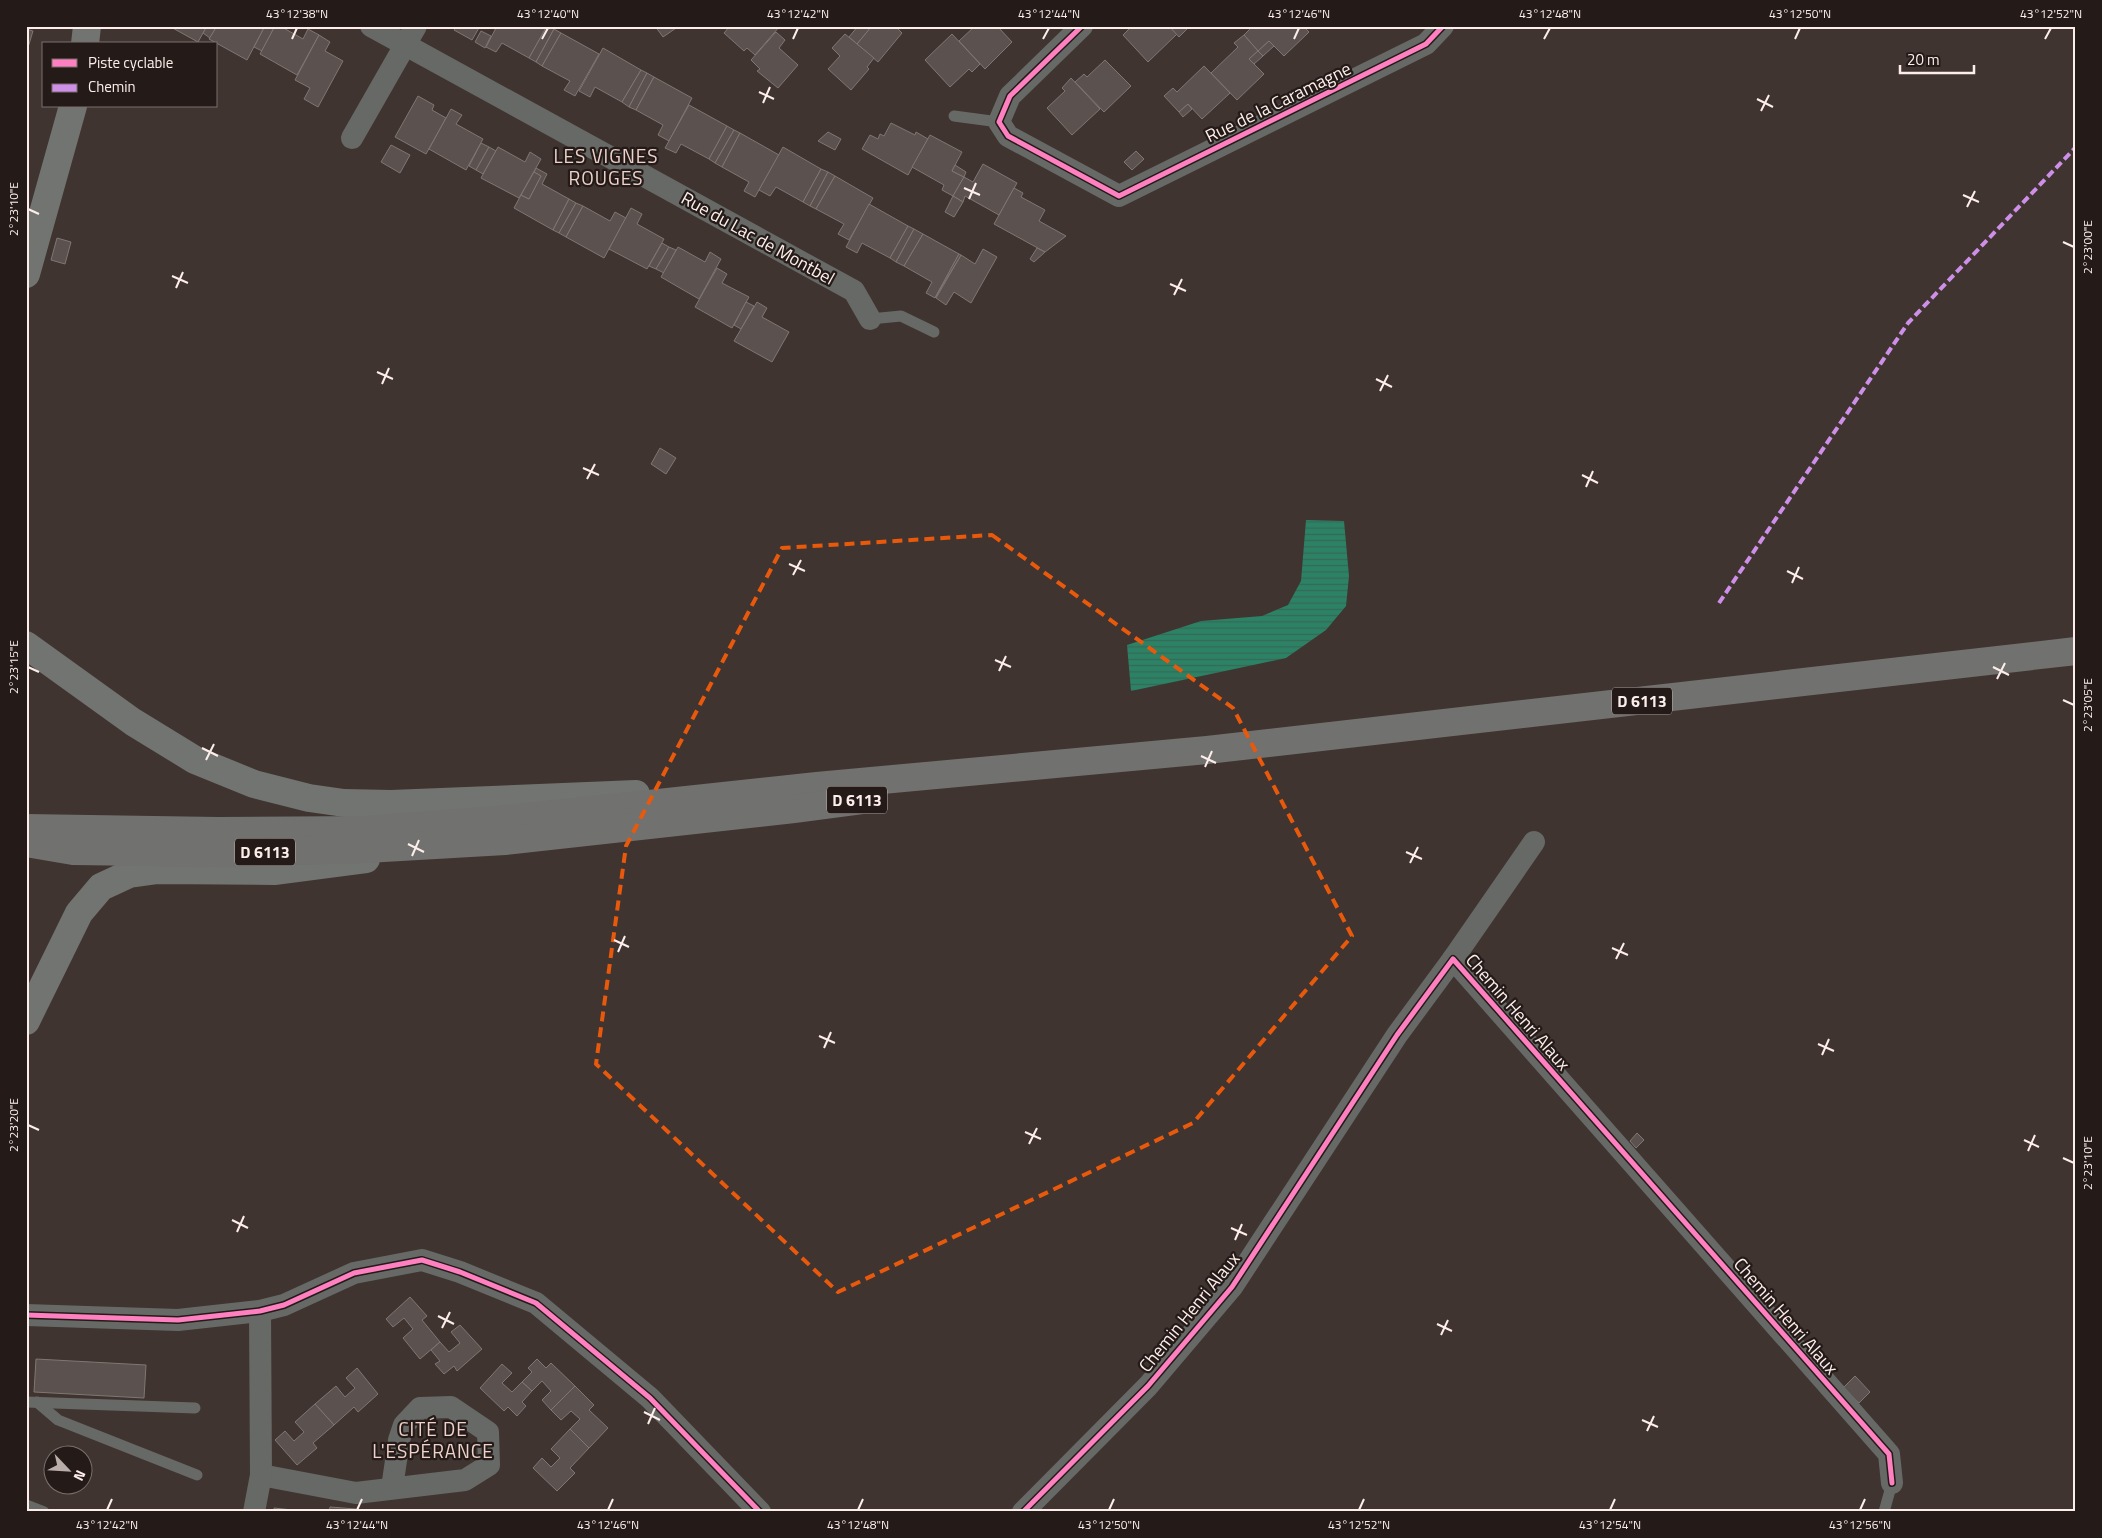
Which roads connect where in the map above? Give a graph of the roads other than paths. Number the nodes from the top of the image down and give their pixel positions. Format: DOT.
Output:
graph roads {
  1 [pos="87,26"];
  2 [pos="371,26"];
  3 [pos="1082,26"];
  4 [pos="1443,26"];
  5 [pos="411,36"];
  6 [pos="85,42"];
  7 [pos="72,108"];
  8 [pos="954,116"];
  9 [pos="998,122"];
  10 [pos="352,138"];
  11 [pos="26,274"];
  12 [pos="870,319"];
  13 [pos="934,332"];
  14 [pos="26,645"];
  15 [pos="2076,651"];
  16 [pos="1207,750"];
  17 [pos="817,786"];
  18 [pos="26,828"];
  19 [pos="505,841"];
  20 [pos="1534,842"];
  21 [pos="26,843"];
  22 [pos="1453,959"];
  23 [pos="26,1021"];
  24 [pos="260,1311"];
  25 [pos="26,1315"];
  26 [pos="32,1402"];
  27 [pos="195,1408"];
  28 [pos="197,1475"];
  29 [pos="261,1475"];
  30 [pos="1892,1483"];
  31 [pos="392,1488"];
  32 [pos="26,1505"];
  33 [pos="44,1512"];
  34 [pos="254,1512"];
  35 [pos="760,1512"];
  36 [pos="1023,1512"];
  37 [pos="1884,1512"];
  1 -- 6 [label="main road"];
  2 -- 5 [label="street, Rue du Lac de Montbel"];
  3 -- 9 [label="street"];
  4 -- 9 [label="street, Rue de la Caramagne"];
  5 -- 10 [label="street"];
  5 -- 12 [label="street, Rue du Lac de Montbel"];
  7 -- 11 [label="main road"];
  8 -- 9 [label="lane"];
  12 -- 13 [label="lane"];
  14 -- 17 [label="main road"];
  15 -- 16 [label="main road, D 6113"];
  16 -- 17 [label="main road, D 6113"];
  16 -- 19 [label="main road, D 6113"];
  17 -- 18 [label="main road, D 6113"];
  19 -- 21 [label="main road, D 6113"];
  19 -- 23 [label="main road"];
  20 -- 22 [label="street"];
  22 -- 30 [label="street, Chemin Henri Alaux"];
  22 -- 36 [label="street, Chemin Henri Alaux"];
  24 -- 25 [label="street"];
  24 -- 29 [label="street"];
  24 -- 35 [label="street"];
  26 -- 27 [label="lane"];
  26 -- 28 [label="lane"];
  29 -- 31 [label="street"];
  29 -- 34 [label="street"];
  30 -- 37 [label="lane"];
  31 -- 31 [label="street"];
  32 -- 33 [label="lane"];
}
